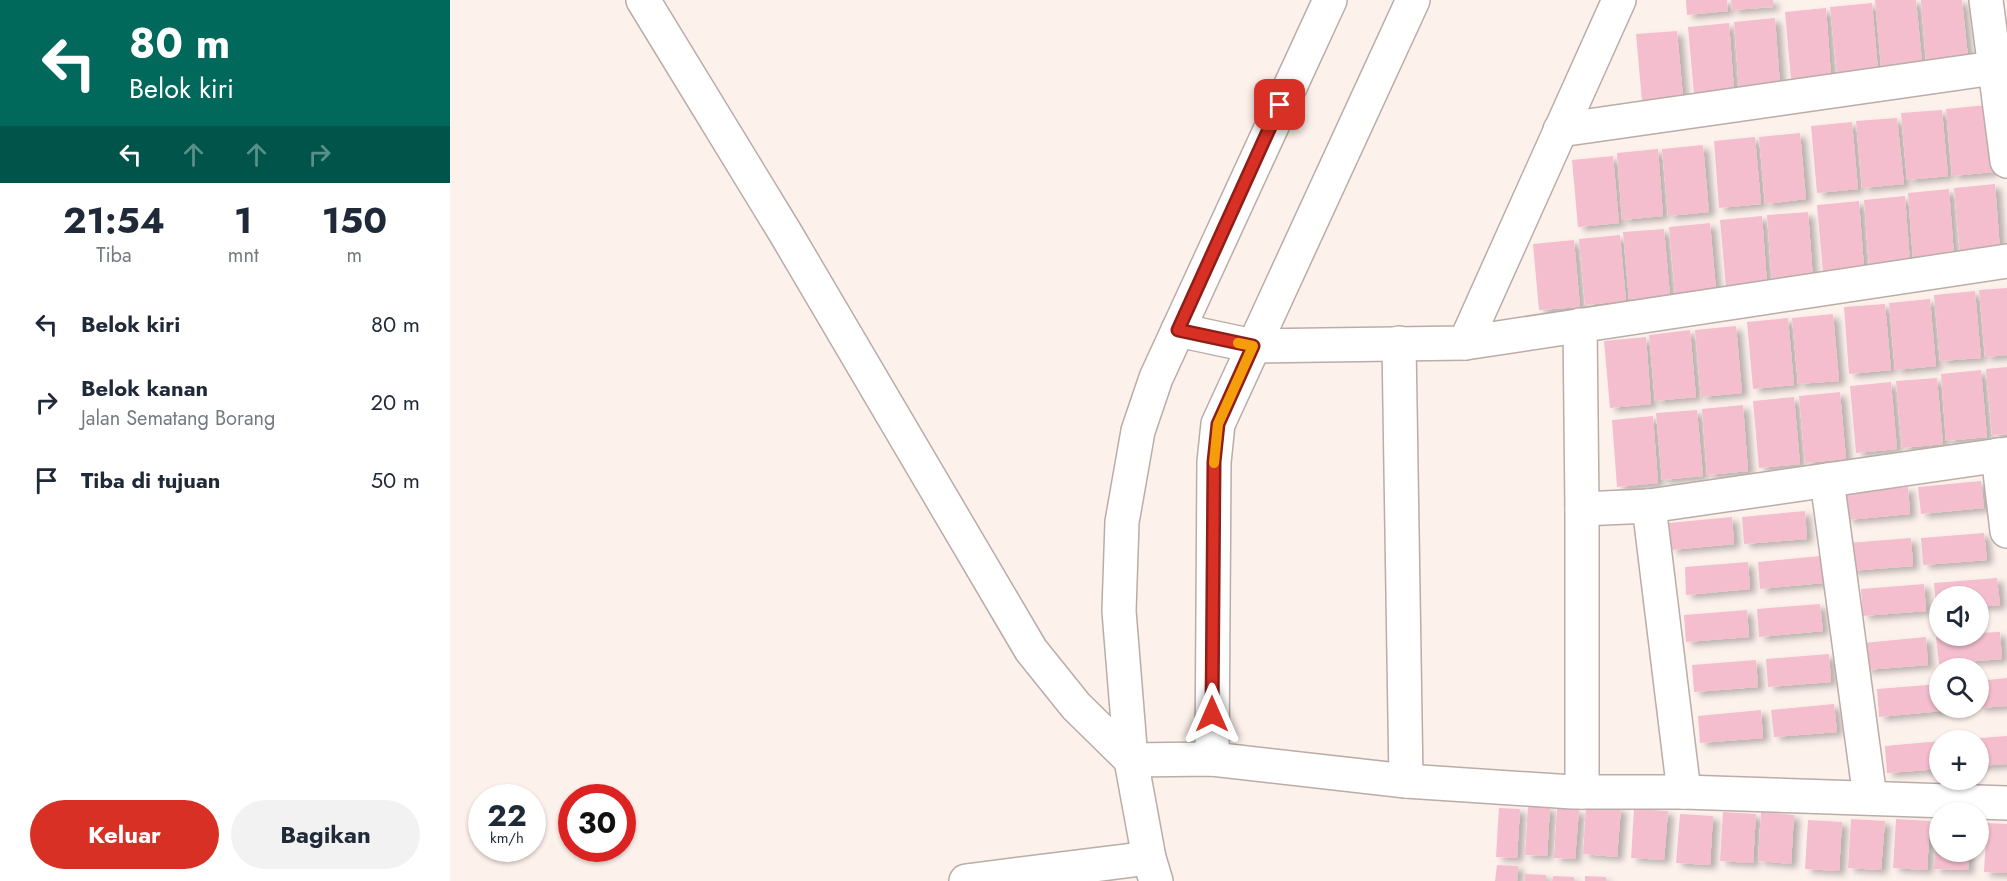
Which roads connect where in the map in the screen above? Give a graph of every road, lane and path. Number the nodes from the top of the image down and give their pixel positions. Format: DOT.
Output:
graph roads {
  1 [pos="644,0"];
  2 [pos="1330,0"];
  3 [pos="1413,0"];
  4 [pos="1619,0"];
  5 [pos="1986,0"];
  6 [pos="2001,67"];
  7 [pos="1560,130"];
  8 [pos="2007,161"];
  9 [pos="2007,261"];
  10 [pos="1580,325"];
  11 [pos="1178,330"];
  12 [pos="1399,343"];
  13 [pos="1465,343"];
  14 [pos="1253,346"];
  15 [pos="2002,455"];
  16 [pos="1827,480"];
  17 [pos="1649,506"];
  18 [pos="1582,509"];
  19 [pos="2007,531"];
  20 [pos="1212,759"];
  21 [pos="1131,760"];
  22 [pos="1406,781"];
  23 [pos="1582,792"];
  24 [pos="1684,792"];
  25 [pos="1870,798"];
  26 [pos="2007,803"];
  27 [pos="1153,869"];
  28 [pos="966,881"];
  1 -- 21 [label="street"];
  2 -- 11 [label="street"];
  3 -- 14 [label="street"];
  4 -- 7 [label="street"];
  5 -- 6 [label="street"];
  6 -- 7 [label="street"];
  6 -- 8 [label="street"];
  7 -- 13 [label="street"];
  9 -- 10 [label="street"];
  10 -- 13 [label="street"];
  10 -- 18 [label="street"];
  11 -- 14 [label="street"];
  11 -- 21 [label="street"];
  12 -- 13 [label="street"];
  12 -- 14 [label="street"];
  12 -- 22 [label="street"];
  14 -- 20 [label="street"];
  15 -- 16 [label="street"];
  15 -- 19 [label="street"];
  16 -- 17 [label="street"];
  16 -- 25 [label="street"];
  17 -- 18 [label="street"];
  17 -- 24 [label="street"];
  18 -- 23 [label="street"];
  20 -- 21 [label="street"];
  20 -- 22 [label="street"];
  21 -- 27 [label="street"];
  22 -- 23 [label="street"];
  23 -- 24 [label="street"];
  24 -- 25 [label="street"];
  25 -- 26 [label="street"];
  27 -- 28 [label="street"];
}
